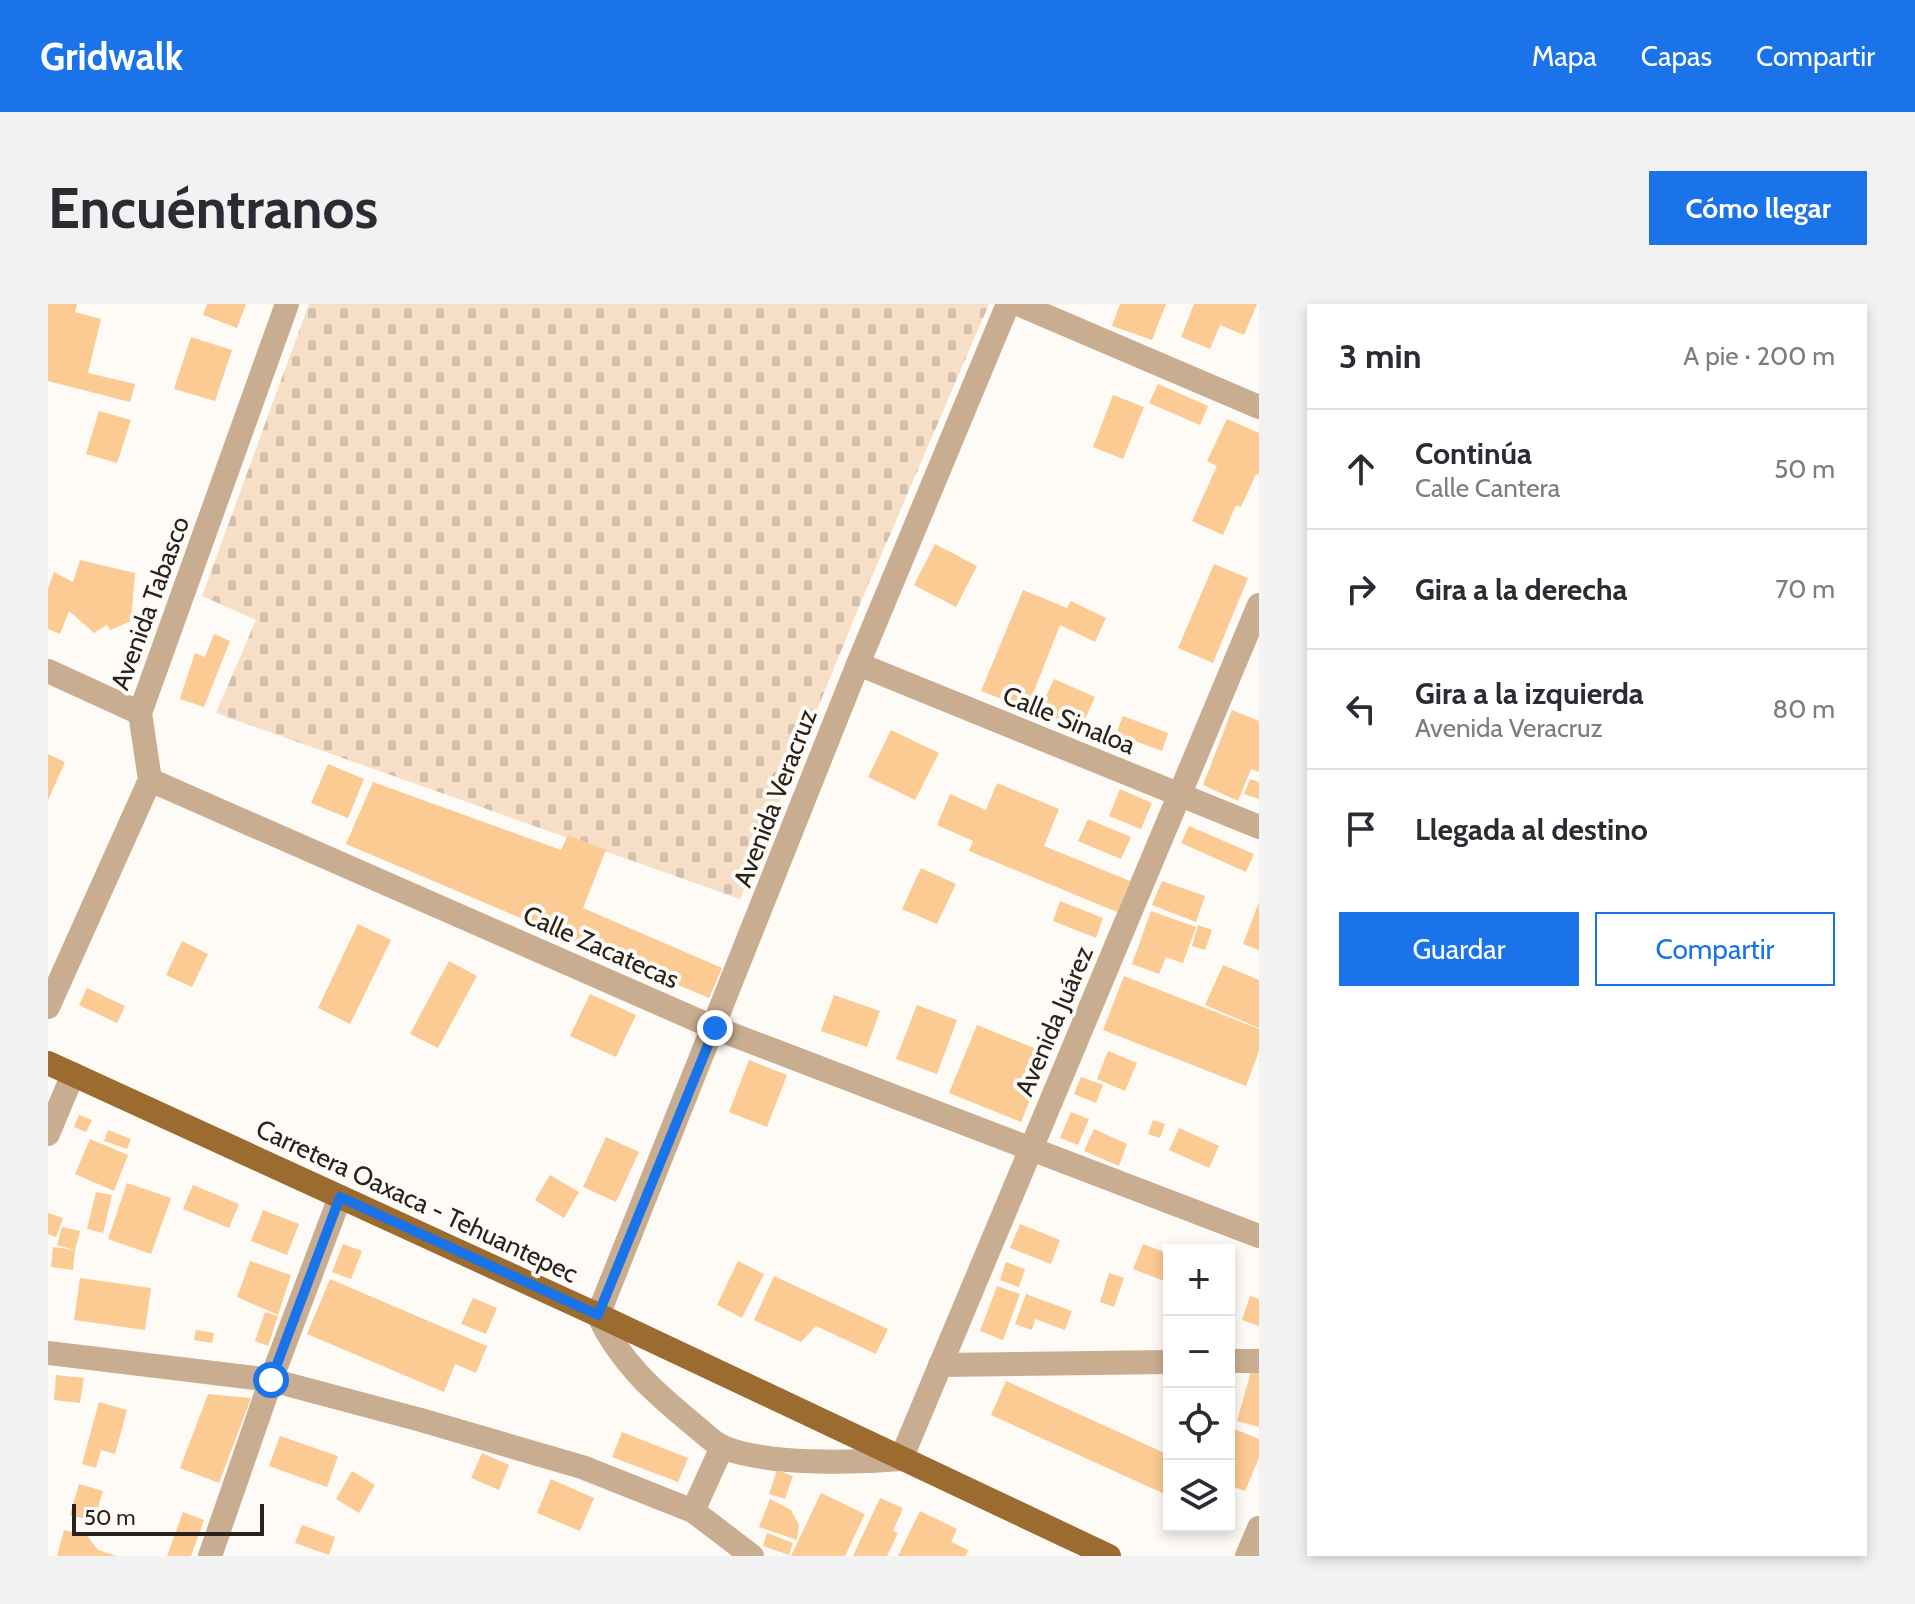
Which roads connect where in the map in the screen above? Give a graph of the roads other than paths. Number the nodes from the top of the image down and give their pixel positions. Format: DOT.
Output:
graph roads {
  1 [pos="287,304"];
  2 [pos="1008,304"];
  3 [pos="1018,304"];
  4 [pos="1259,407"];
  5 [pos="1259,605"];
  6 [pos="858,664"];
  7 [pos="48,671"];
  8 [pos="140,713"];
  9 [pos="150,780"];
  10 [pos="1179,795"];
  11 [pos="1259,827"];
  12 [pos="48,1007"];
  13 [pos="715,1028"];
  14 [pos="48,1063"];
  15 [pos="73,1074"];
  16 [pos="48,1134"];
  17 [pos="1031,1149"];
  18 [pos="340,1197"];
  19 [pos="1259,1236"];
  20 [pos="598,1315"];
  21 [pos="48,1353"];
  22 [pos="1235,1361"];
  23 [pos="1259,1361"];
  24 [pos="1163,1362"];
  25 [pos="940,1365"];
  26 [pos="271,1380"];
  27 [pos="722,1447"];
  28 [pos="901,1459"];
  29 [pos="693,1511"];
  30 [pos="1259,1528"];
  31 [pos="210,1556"];
  32 [pos="752,1556"];
  33 [pos="1109,1556"];
  34 [pos="1247,1556"];
  1 -- 8 [label="street, Avenida Tabasco"];
  2 -- 6 [label="street, Avenida Veracruz"];
  3 -- 4 [label="street"];
  5 -- 10 [label="street, Avenida Juárez"];
  6 -- 10 [label="street, Calle Sinaloa"];
  6 -- 13 [label="street, Avenida Veracruz"];
  7 -- 8 [label="street"];
  8 -- 9 [label="street, Avenida Tabasco"];
  9 -- 12 [label="street"];
  9 -- 13 [label="street, Calle Zacatecas"];
  10 -- 11 [label="street, Calle Sinaloa"];
  10 -- 17 [label="street, Avenida Juárez"];
  13 -- 17 [label="street, Calle Zacatecas"];
  13 -- 20 [label="street, Avenida Veracruz"];
  14 -- 15 [label="main road, Carretera Oaxaca - Tehuantepec"];
  15 -- 16 [label="street"];
  15 -- 18 [label="main road, Carretera Oaxaca - Tehuantepec"];
  17 -- 19 [label="street, Calle Zacatecas"];
  17 -- 25 [label="street, Avenida Juárez"];
  18 -- 20 [label="main road, Carretera Oaxaca - Tehuantepec"];
  18 -- 26 [label="street"];
  20 -- 27 [label="street"];
  20 -- 28 [label="main road, Carretera Oaxaca - Tehuantepec"];
  21 -- 26 [label="street"];
  22 -- 23 [label="street"];
  24 -- 25 [label="street"];
  25 -- 28 [label="street, Avenida Juárez"];
  26 -- 29 [label="street"];
  26 -- 31 [label="street"];
  27 -- 28 [label="street"];
  27 -- 29 [label="street"];
  28 -- 33 [label="main road, Carretera Oaxaca - Tehuantepec"];
  29 -- 32 [label="street"];
  30 -- 34 [label="street"];
}
